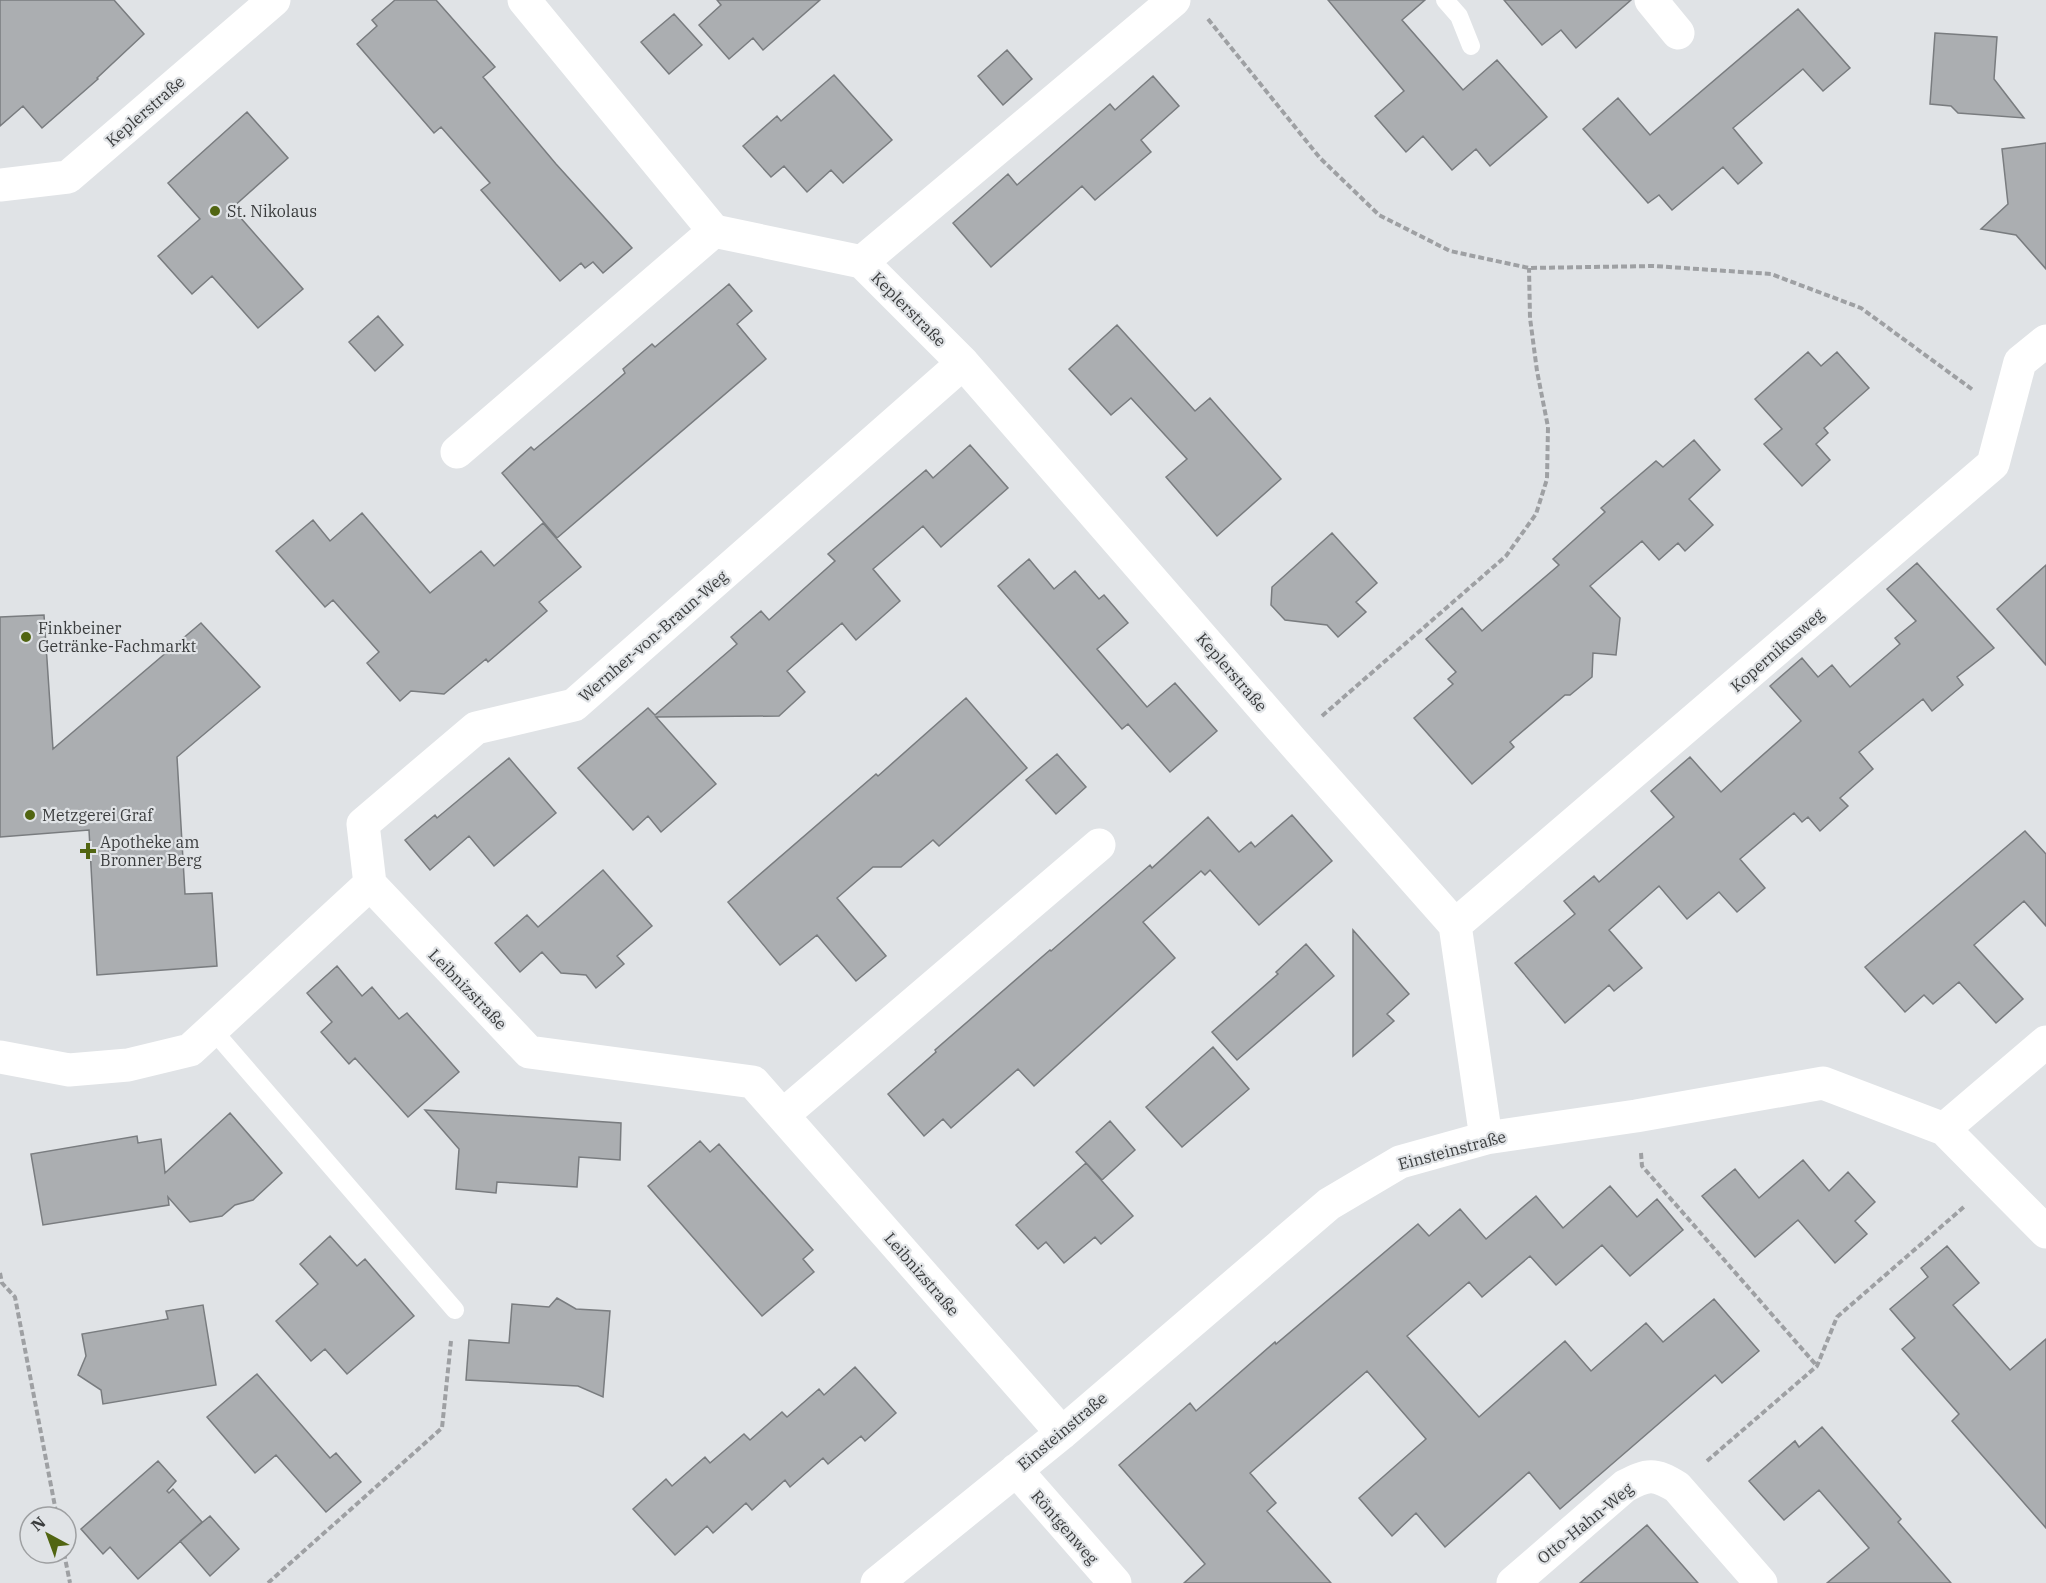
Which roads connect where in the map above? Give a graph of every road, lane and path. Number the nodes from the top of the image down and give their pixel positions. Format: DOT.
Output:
graph roads {
  1 [pos="274,0"];
  2 [pos="524,0"];
  3 [pos="1174,0"];
  4 [pos="1445,0"];
  5 [pos="1651,0"];
  6 [pos="1208,19"];
  7 [pos="1678,33"];
  8 [pos="1472,46"];
  9 [pos="0,185"];
  10 [pos="714,231"];
  11 [pos="862,262"];
  12 [pos="1529,268"];
  13 [pos="2046,341"];
  14 [pos="963,363"];
  15 [pos="2007,415"];
  16 [pos="457,452"];
  17 [pos="1292,741"];
  18 [pos="1099,845"];
  19 [pos="370,884"];
  20 [pos="1455,925"];
  21 [pos="212,1029"];
  22 [pos="2046,1042"];
  23 [pos="0,1057"];
  24 [pos="783,1115"];
  25 [pos="1636,1116"];
  26 [pos="1944,1129"];
  27 [pos="1486,1138"];
  28 [pos="1994,1180"];
  29 [pos="2046,1233"];
  30 [pos="0,1273"];
  31 [pos="455,1310"];
  32 [pos="1817,1366"];
  33 [pos="1062,1433"];
  34 [pos="1016,1470"];
  35 [pos="1677,1487"];
  36 [pos="55,1505"];
  37 [pos="66,1565"];
  38 [pos="70,1583"];
  39 [pos="268,1583"];
  40 [pos="878,1583"];
  41 [pos="1115,1583"];
  42 [pos="1513,1583"];
  43 [pos="1761,1583"];
  1 -- 9 [label="street, Keplerstraße"];
  2 -- 10 [label="street"];
  3 -- 11 [label="street, Keplerstraße"];
  4 -- 8 [label="lane"];
  5 -- 7 [label="street"];
  6 -- 12 [label="path"];
  10 -- 11 [label="street, Keplerstraße"];
  10 -- 16 [label="street"];
  11 -- 14 [label="street, Keplerstraße"];
  12 -- 15 [label="path"];
  12 -- 17 [label="path"];
  13 -- 15 [label="street, Kopernikusweg"];
  14 -- 17 [label="street, Keplerstraße"];
  14 -- 19 [label="street, Wernher-von-Braun-Weg"];
  15 -- 20 [label="street, Kopernikusweg"];
  17 -- 20 [label="street, Keplerstraße"];
  18 -- 24 [label="street"];
  19 -- 21 [label="street"];
  19 -- 24 [label="street, Leibnizstraße"];
  20 -- 27 [label="street"];
  21 -- 23 [label="street"];
  21 -- 31 [label="lane"];
  22 -- 26 [label="street"];
  24 -- 33 [label="street, Leibnizstraße"];
  25 -- 26 [label="street, Einsteinstraße"];
  25 -- 27 [label="street, Einsteinstraße"];
  25 -- 32 [label="path"];
  26 -- 28 [label="street, Einsteinstraße"];
  27 -- 33 [label="street, Einsteinstraße"];
  28 -- 29 [label="street, Einsteinstraße"];
  28 -- 32 [label="path"];
  30 -- 36 [label="path"];
  31 -- 39 [label="path"];
  32 -- 35 [label="path"];
  33 -- 34 [label="street, Einsteinstraße"];
  34 -- 40 [label="street, Einsteinstraße"];
  34 -- 41 [label="street, Röntgenweg"];
  35 -- 42 [label="street, Otto-Hahn-Weg"];
  35 -- 43 [label="street, Otto-Hahn-Weg"];
  37 -- 38 [label="path"];
}
